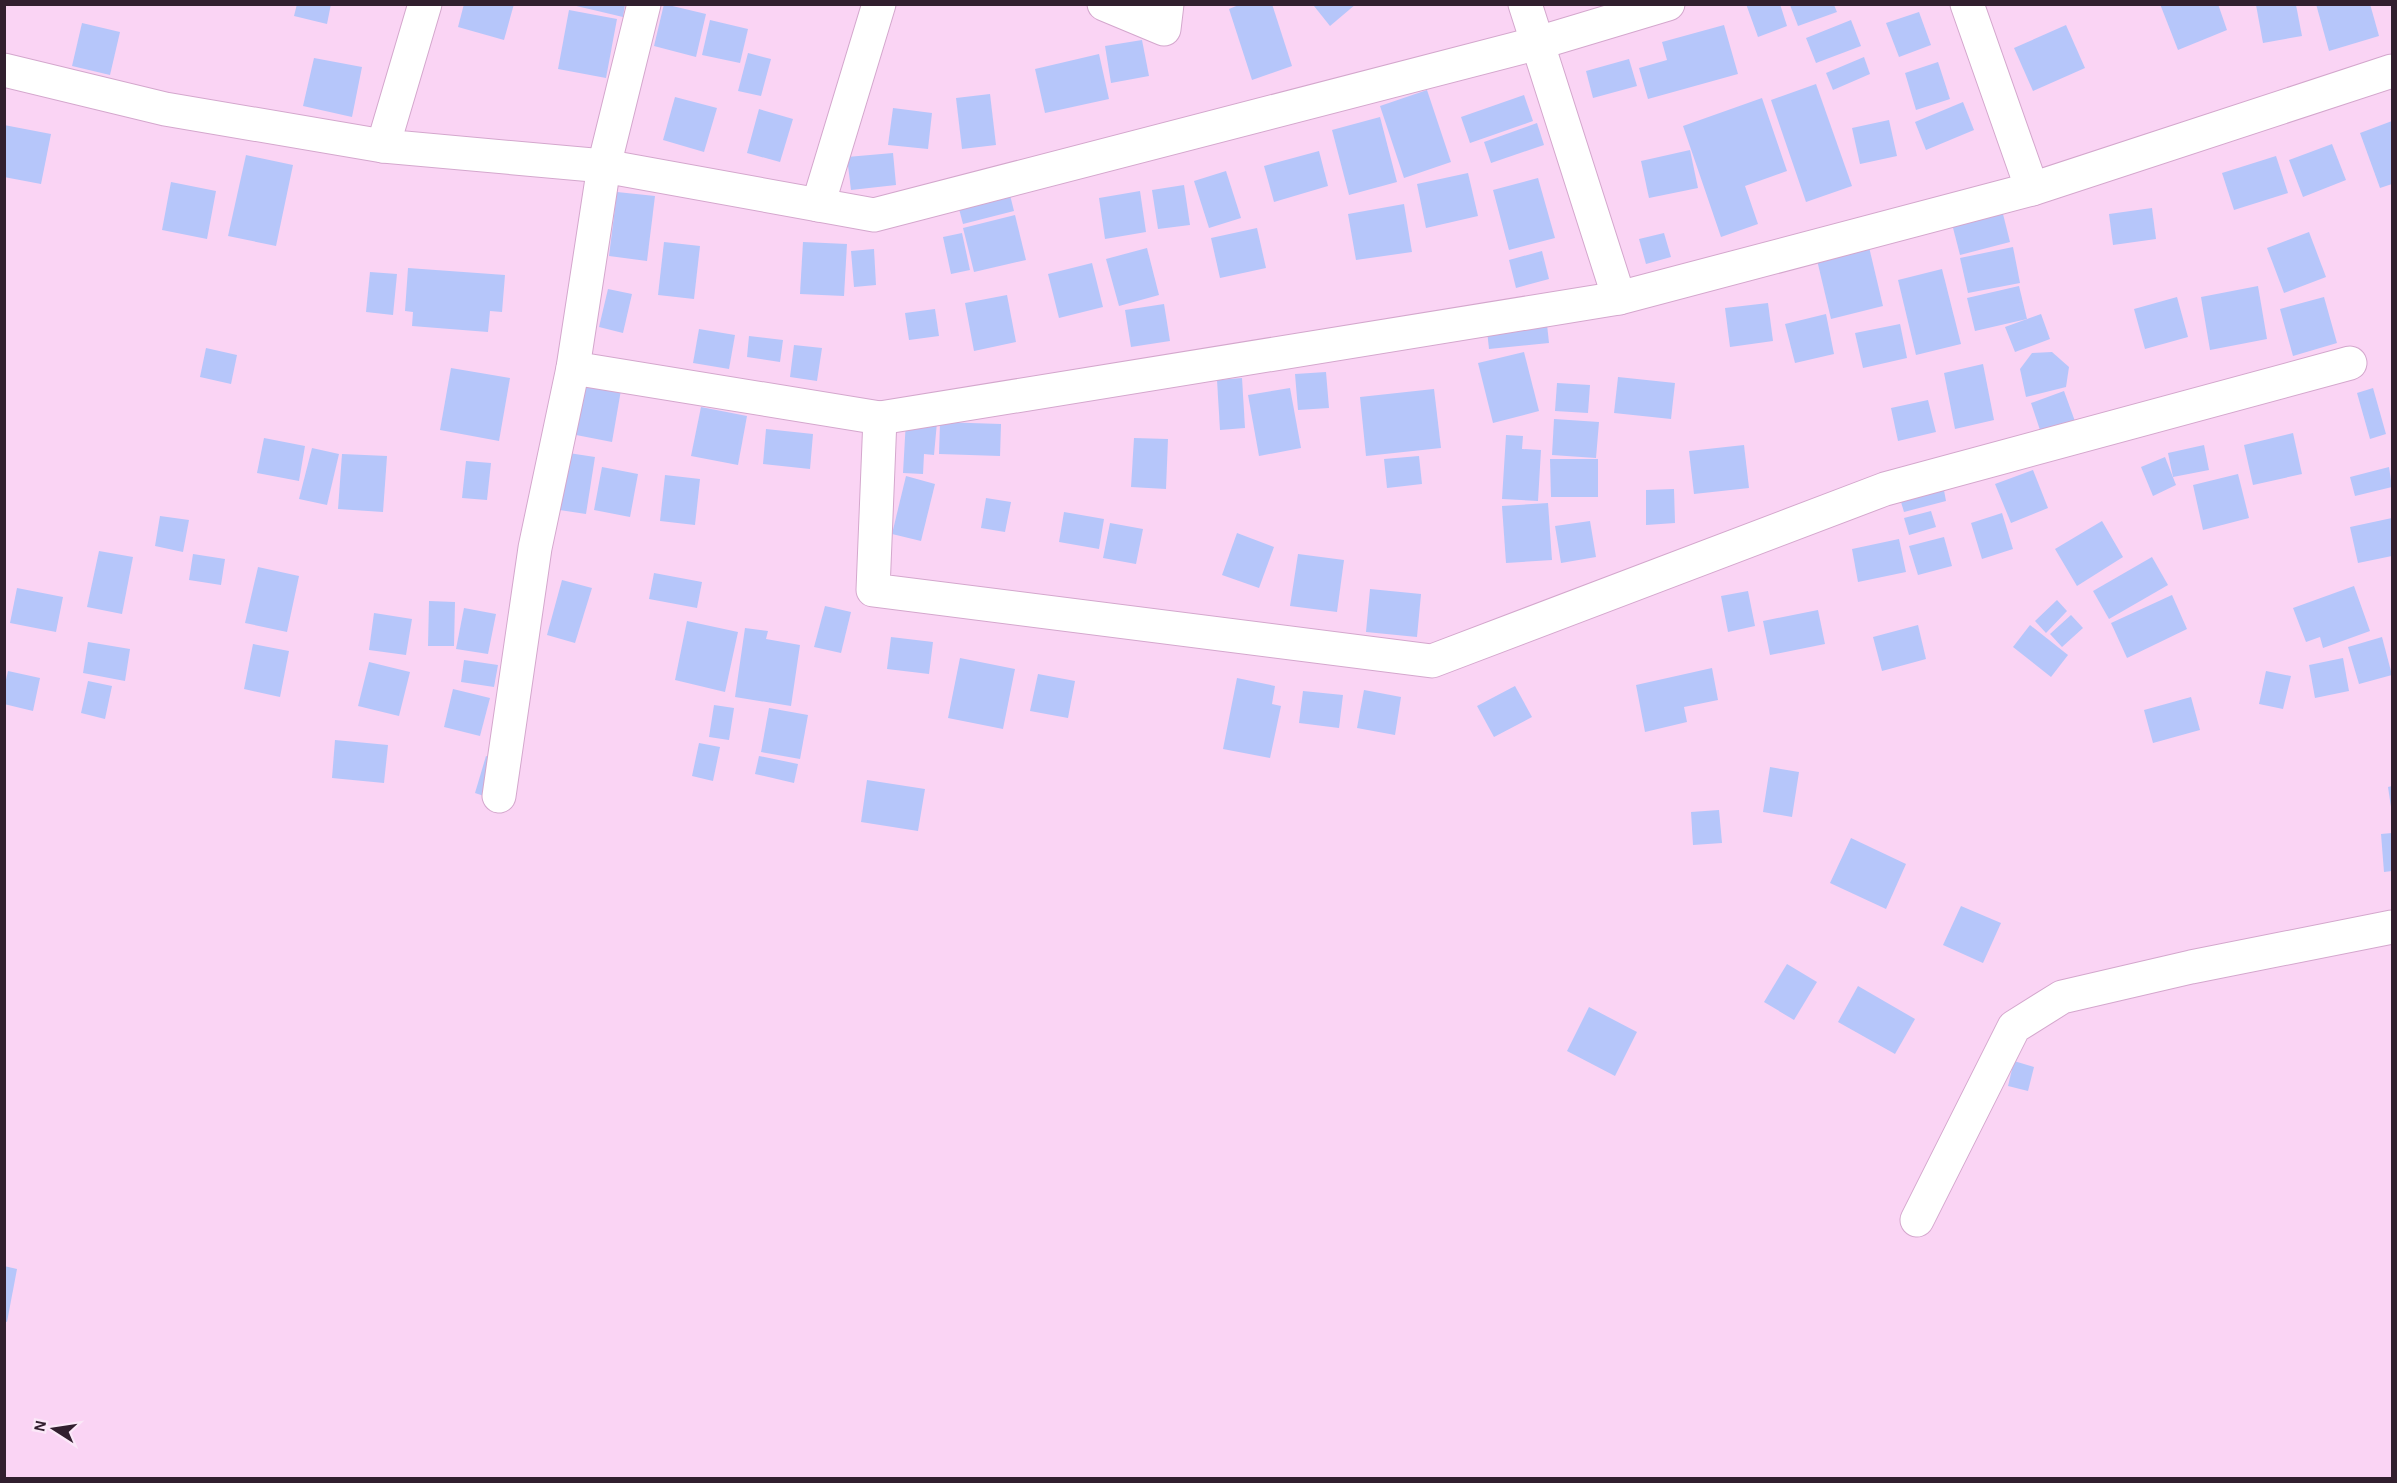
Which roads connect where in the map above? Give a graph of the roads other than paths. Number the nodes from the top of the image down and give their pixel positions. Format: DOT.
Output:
graph roads {
  1 [pos="425,4"];
  2 [pos="644,4"];
  3 [pos="879,4"];
  4 [pos="1104,4"];
  5 [pos="1167,4"];
  6 [pos="1525,4"];
  7 [pos="1668,4"];
  8 [pos="1967,4"];
  9 [pos="1538,43"];
  10 [pos="4,70"];
  11 [pos="2392,71"];
  12 [pos="383,146"];
  13 [pos="604,166"];
  14 [pos="2032,189"];
  15 [pos="818,204"];
  16 [pos="1619,298"];
  17 [pos="2350,363"];
  18 [pos="573,368"];
  19 [pos="880,418"];
  20 [pos="499,796"];
  21 [pos="2392,927"];
  22 [pos="1917,1220"];
  1 -- 12 [label="street"];
  2 -- 13 [label="street"];
  3 -- 15 [label="street"];
  4 -- 5 [label="street"];
  6 -- 9 [label="street"];
  7 -- 9 [label="street"];
  8 -- 14 [label="street"];
  9 -- 15 [label="street"];
  9 -- 16 [label="street"];
  10 -- 12 [label="street"];
  11 -- 14 [label="street"];
  12 -- 13 [label="street"];
  13 -- 15 [label="street"];
  13 -- 18 [label="street"];
  14 -- 16 [label="street"];
  16 -- 19 [label="street"];
  17 -- 19 [label="street"];
  18 -- 19 [label="street"];
  18 -- 20 [label="street"];
  21 -- 22 [label="street"];
}
